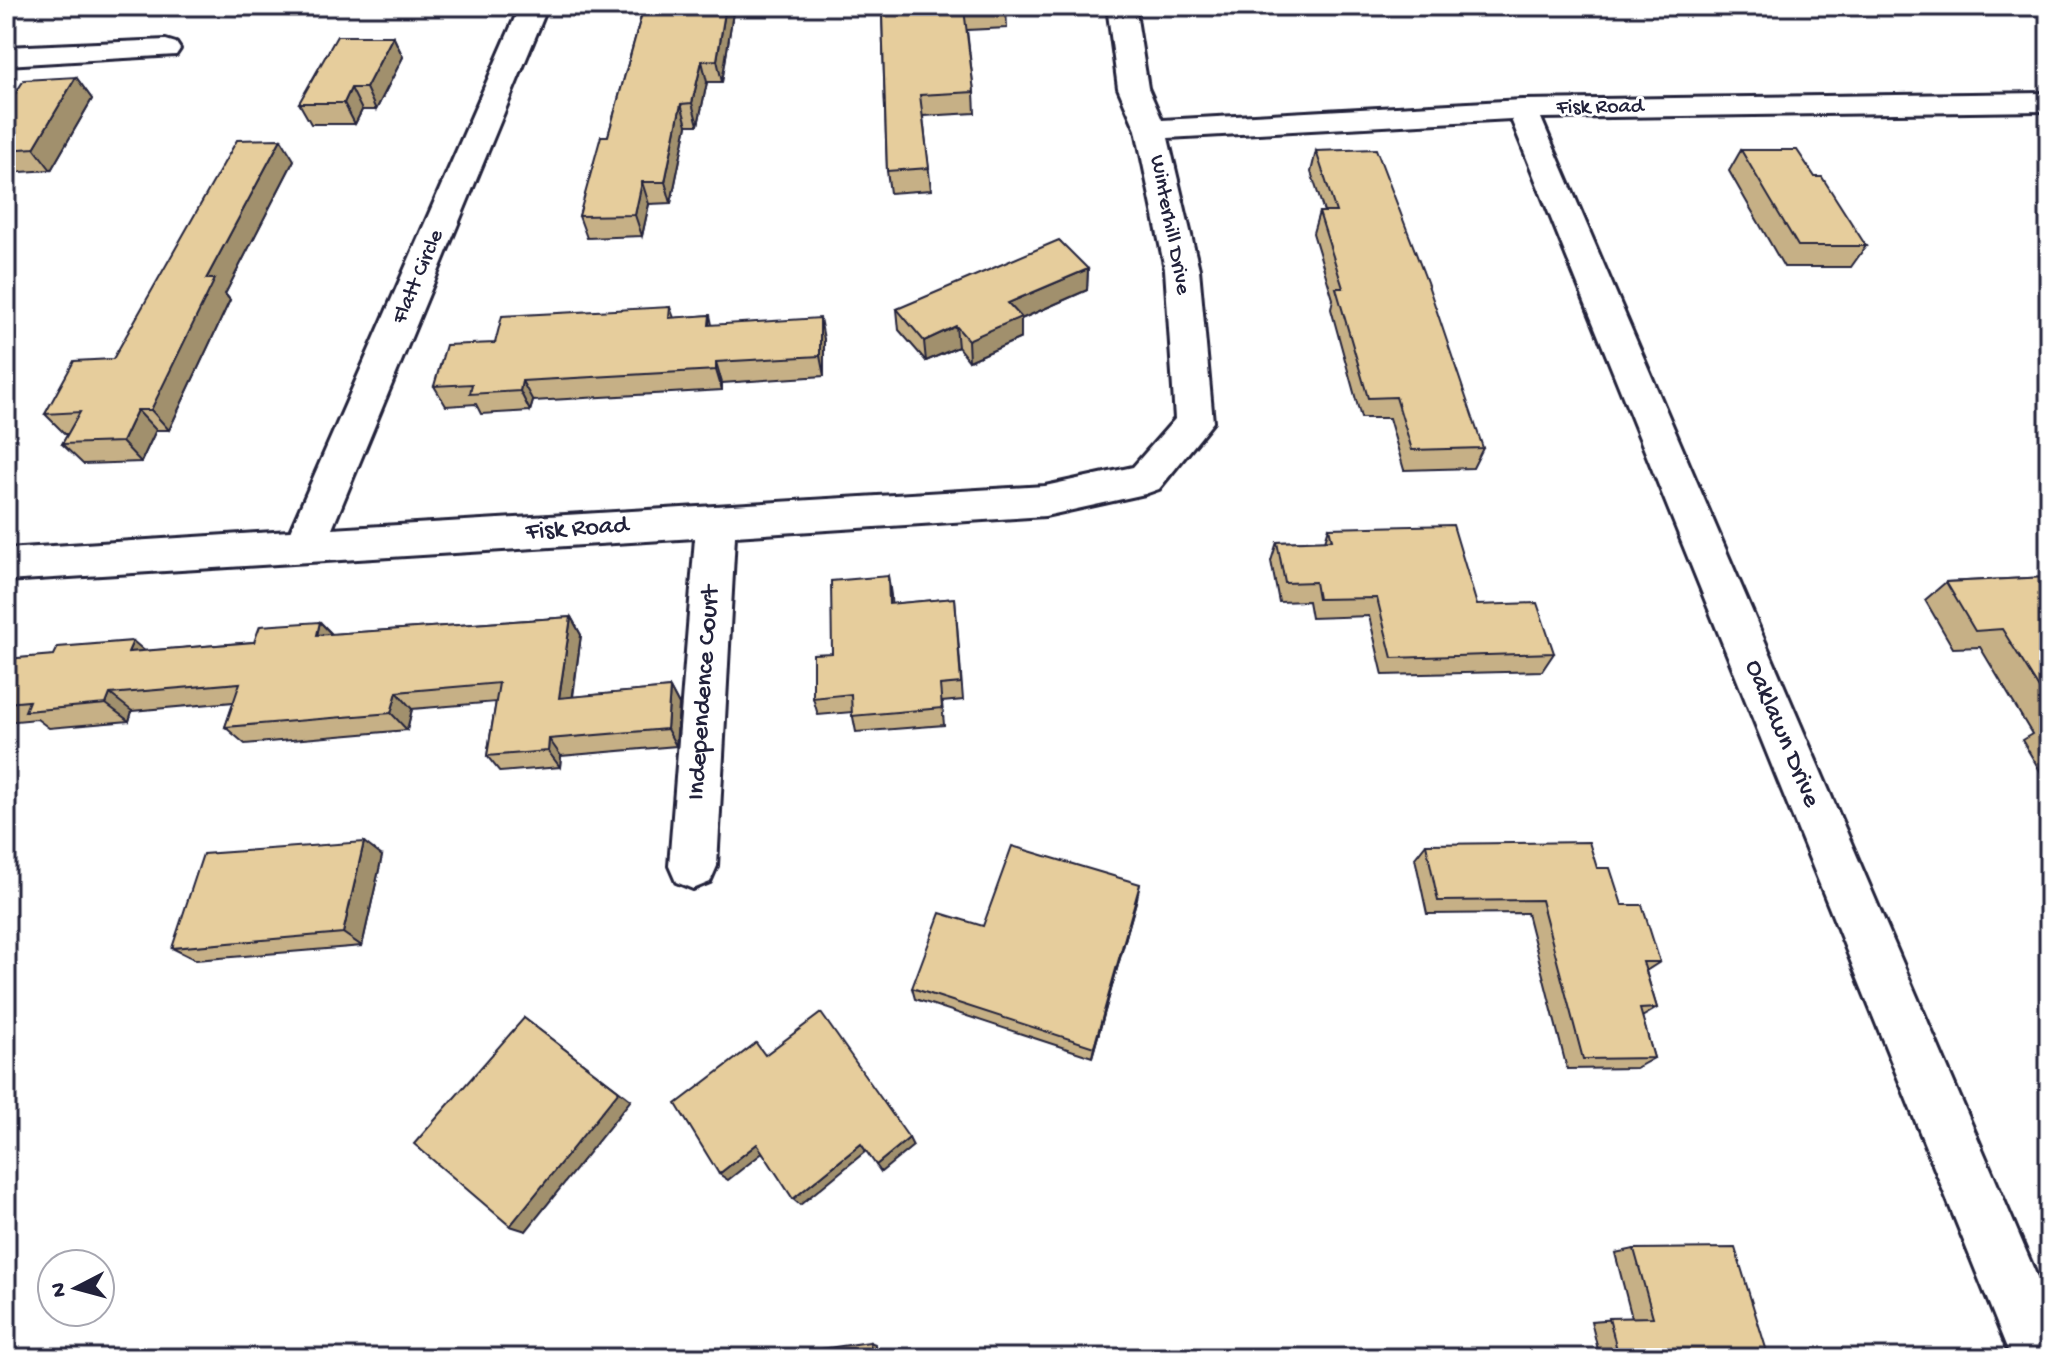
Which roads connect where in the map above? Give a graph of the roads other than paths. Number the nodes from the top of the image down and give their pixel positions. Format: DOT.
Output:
graph roads {
  1 [pos="534,6"];
  2 [pos="1121,6"];
  3 [pos="166,49"];
  4 [pos="6,56"];
  5 [pos="2049,102"];
  6 [pos="1522,109"];
  7 [pos="1151,130"];
  8 [pos="1145,479"];
  9 [pos="716,520"];
  10 [pos="304,547"];
  11 [pos="6,565"];
  12 [pos="693,866"];
  13 [pos="2041,1358"];
  1 -- 10 [label="street, Flatt Circle"];
  2 -- 7 [label="street, Winterhill Drive"];
  3 -- 4 [label="street"];
  5 -- 6 [label="street, Fisk Road"];
  6 -- 7 [label="street, Fisk Road"];
  6 -- 13 [label="street, Oaklawn Drive"];
  7 -- 8 [label="street, Winterhill Drive"];
  8 -- 9 [label="street, Fisk Road"];
  9 -- 10 [label="street, Fisk Road"];
  9 -- 12 [label="street, Independence Court"];
  10 -- 11 [label="street, Fisk Road"];
}
